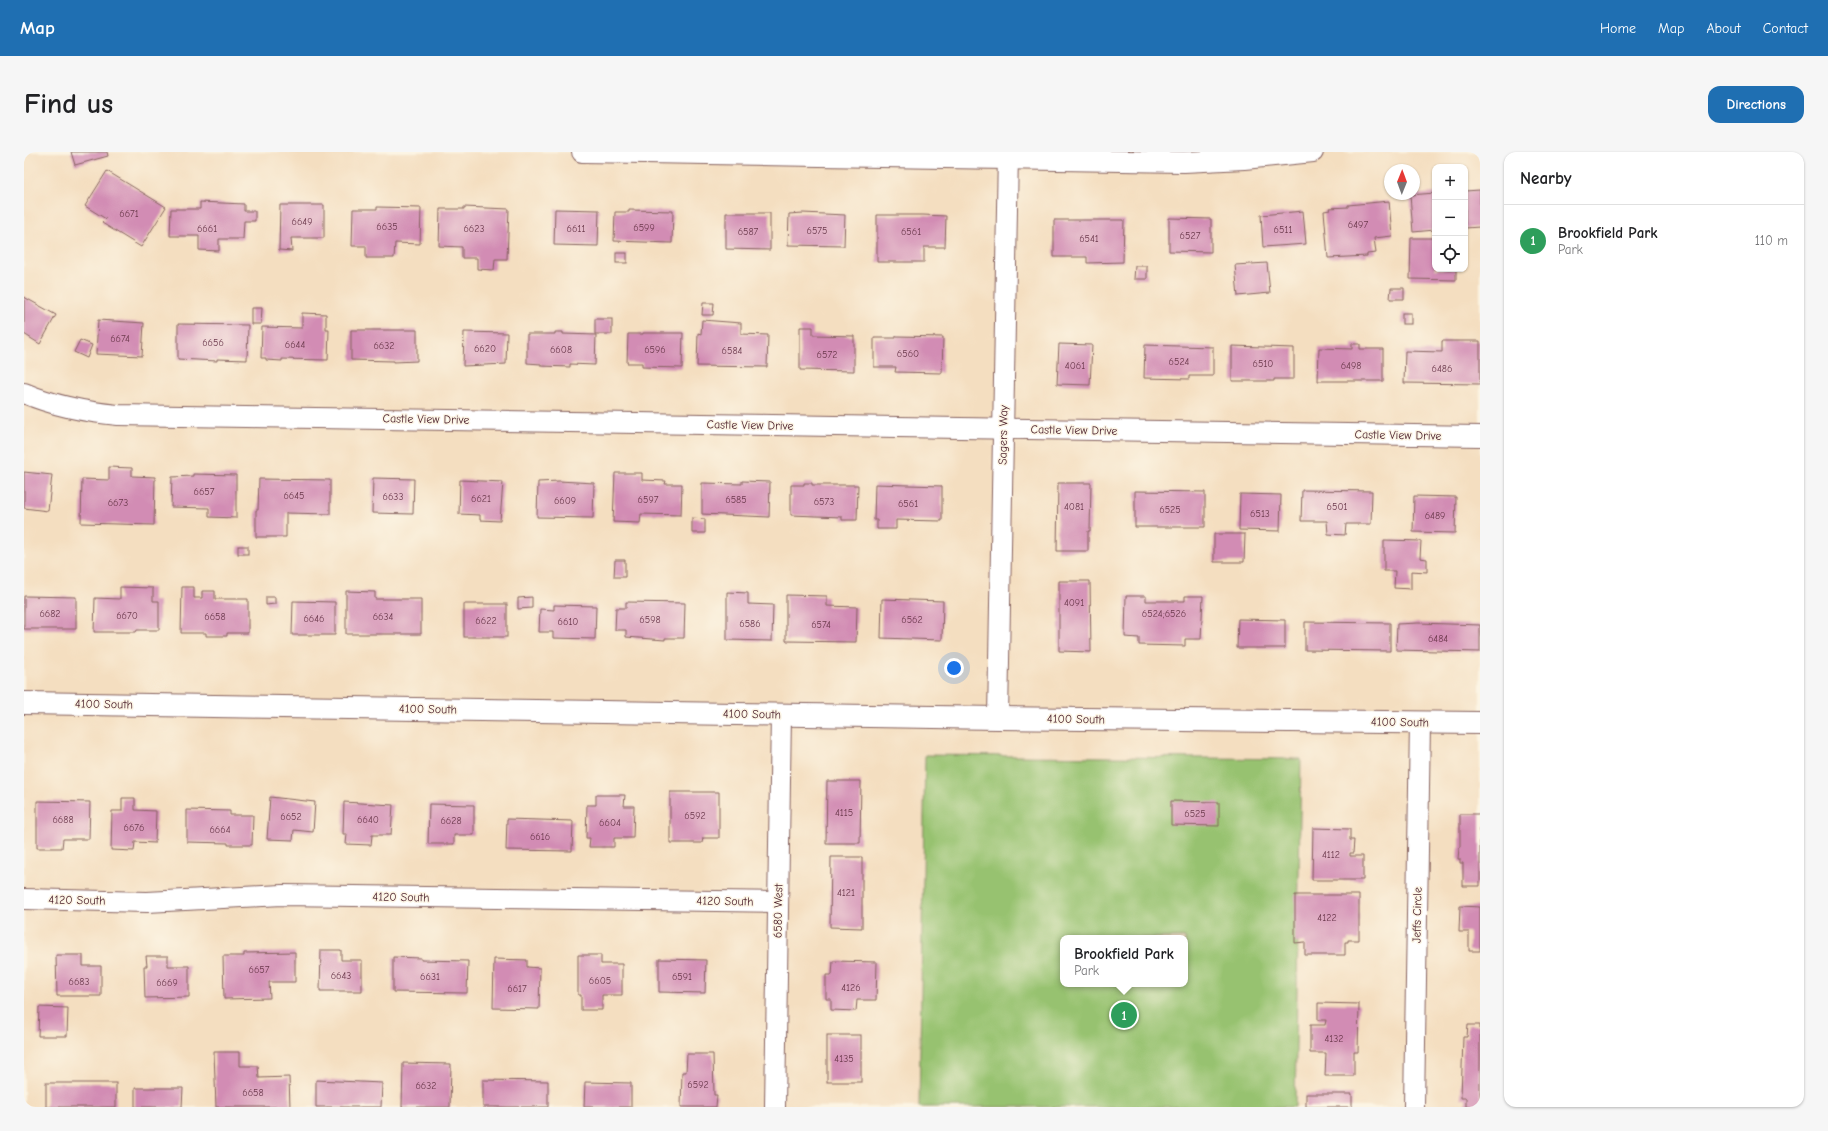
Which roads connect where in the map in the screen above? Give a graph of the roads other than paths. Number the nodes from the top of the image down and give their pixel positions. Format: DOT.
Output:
graph roads {
  1 [pos="582,152"];
  2 [pos="1313,152"];
  3 [pos="1008,155"];
  4 [pos="24,393"];
  5 [pos="1003,429"];
  6 [pos="1480,436"];
  7 [pos="24,703"];
  8 [pos="781,714"];
  9 [pos="998,718"];
  10 [pos="1420,723"];
  11 [pos="1480,724"];
  12 [pos="24,899"];
  13 [pos="778,902"];
  14 [pos="775,1107"];
  15 [pos="1414,1107"];
  1 -- 3 [label="street"];
  2 -- 3 [label="street"];
  3 -- 5 [label="street, Sagers Way"];
  4 -- 5 [label="street, Castle View Drive"];
  5 -- 6 [label="street, Castle View Drive"];
  5 -- 9 [label="street, Sagers Way"];
  7 -- 8 [label="main road, 4100 South"];
  8 -- 9 [label="main road, 4100 South"];
  8 -- 13 [label="street, 6580 West"];
  9 -- 10 [label="main road, 4100 South"];
  10 -- 11 [label="main road, 4100 South"];
  10 -- 15 [label="street, Jeffs Circle"];
  12 -- 13 [label="street, 4120 South"];
  13 -- 14 [label="street, 6580 West"];
}
